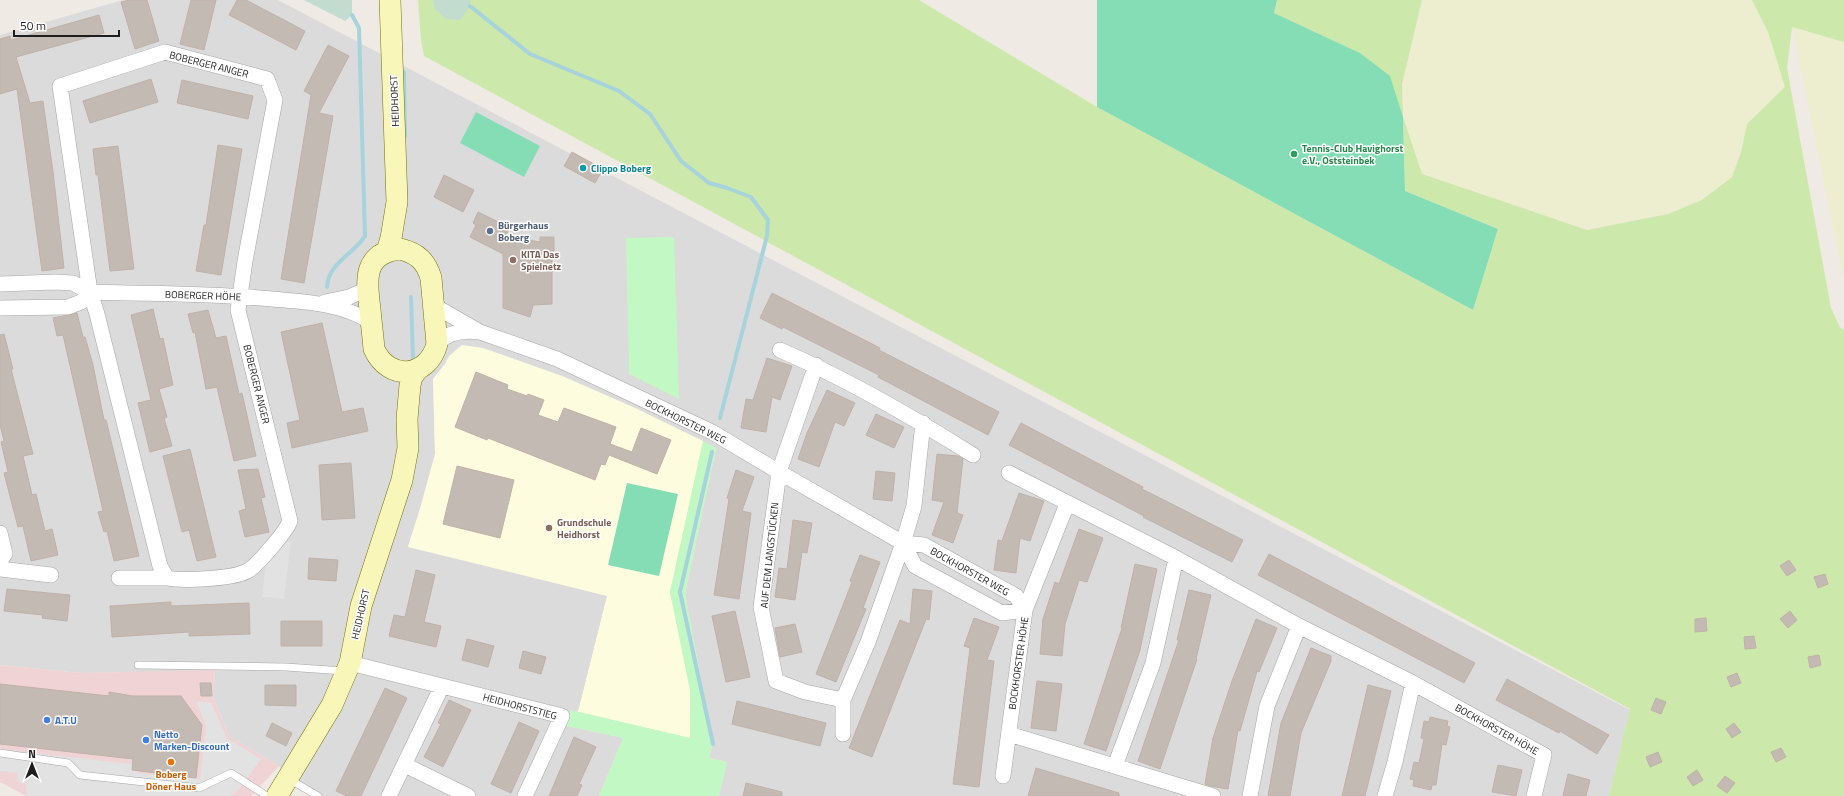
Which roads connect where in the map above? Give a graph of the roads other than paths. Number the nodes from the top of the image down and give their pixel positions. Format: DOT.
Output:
graph roads {
  1 [pos="390,0"];
  2 [pos="397,202"];
  3 [pos="387,252"];
  4 [pos="413,253"];
  5 [pos="0,284"];
  6 [pos="367,289"];
  7 [pos="90,292"];
  8 [pos="240,296"];
  9 [pos="316,303"];
  10 [pos="433,305"];
  11 [pos="0,308"];
  12 [pos="371,322"];
  13 [pos="480,332"];
  14 [pos="437,344"];
  15 [pos="780,350"];
  16 [pos="816,365"];
  17 [pos="388,367"];
  18 [pos="418,369"];
  19 [pos="407,419"];
  20 [pos="923,423"];
  21 [pos="973,455"];
  22 [pos="779,472"];
  23 [pos="1008,473"];
  24 [pos="1067,504"];
  25 [pos="0,533"];
  26 [pos="903,543"];
  27 [pos="1176,558"];
  28 [pos="0,561"];
  29 [pos="0,569"];
  30 [pos="51,575"];
  31 [pos="119,578"];
  32 [pos="167,578"];
  33 [pos="1025,610"];
  34 [pos="1299,626"];
  35 [pos="138,665"];
  36 [pos="348,667"];
  37 [pos="1413,683"];
  38 [pos="442,686"];
  39 [pos="843,700"];
  40 [pos="843,734"];
  41 [pos="1008,734"];
  42 [pos="0,753"];
  43 [pos="404,765"];
  44 [pos="1115,766"];
  45 [pos="1003,776"];
  46 [pos="288,778"];
  47 [pos="267,796"];
  48 [pos="277,796"];
  49 [pos="318,796"];
  50 [pos="389,796"];
  51 [pos="468,796"];
  52 [pos="525,796"];
  53 [pos="1213,796"];
  54 [pos="1250,796"];
  55 [pos="1386,796"];
  56 [pos="1534,796"];
  1 -- 2 [label="street, HEIDHORST"];
  2 -- 3 [label="street, HEIDHORST"];
  2 -- 4 [label="street, HEIDHORST"];
  3 -- 4 [label="street"];
  3 -- 6 [label="street, HEIDHORST"];
  4 -- 10 [label="street, HEIDHORST"];
  5 -- 7 [label="street, BOBERGER HÖHE"];
  6 -- 9 [label="street, BOBERGER HÖHE"];
  6 -- 12 [label="street, HEIDHORST"];
  7 -- 8 [label="street, BOBERGER HÖHE"];
  7 -- 8 [label="street, BOBERGER ANGER"];
  7 -- 11 [label="street"];
  7 -- 32 [label="street, BOBERGER ANGER"];
  8 -- 9 [label="street, BOBERGER HÖHE"];
  8 -- 32 [label="street, BOBERGER ANGER"];
  9 -- 12 [label="street, BOBERGER HÖHE"];
  10 -- 13 [label="street, BOCKHORSTER WEG"];
  10 -- 14 [label="street, HEIDHORST"];
  12 -- 17 [label="street, HEIDHORST"];
  13 -- 14 [label="street, BOCKHORSTER WEG"];
  13 -- 22 [label="street, BOCKHORSTER WEG"];
  14 -- 18 [label="street, HEIDHORST"];
  15 -- 16 [label="street"];
  16 -- 20 [label="street"];
  16 -- 22 [label="street, AUF DEM LANGSTÜCKEN"];
  17 -- 18 [label="street"];
  17 -- 19 [label="street, HEIDHORST"];
  18 -- 19 [label="street, HEIDHORST"];
  19 -- 36 [label="street, HEIDHORST"];
  20 -- 21 [label="street"];
  20 -- 26 [label="street"];
  22 -- 26 [label="street, BOCKHORSTER WEG"];
  22 -- 39 [label="street, AUF DEM LANGSTÜCKEN"];
  23 -- 24 [label="street, BOCKHORSTER HÖHE"];
  24 -- 27 [label="street, BOCKHORSTER HÖHE"];
  24 -- 33 [label="street, BOCKHORSTER HÖHE"];
  25 -- 28 [label="street"];
  26 -- 33 [label="street, BOCKHORSTER WEG"];
  26 -- 33 [label="street"];
  26 -- 39 [label="street"];
  27 -- 34 [label="street, BOCKHORSTER HÖHE"];
  27 -- 44 [label="street"];
  29 -- 30 [label="street"];
  31 -- 32 [label="street, BOBERGER ANGER"];
  33 -- 41 [label="street, BOCKHORSTER HÖHE"];
  34 -- 37 [label="street, BOCKHORSTER HÖHE"];
  34 -- 54 [label="street"];
  35 -- 36 [label="lane"];
  36 -- 38 [label="street, HEIDHORSTSTIEG"];
  36 -- 46 [label="street, HEIDHORST"];
  37 -- 55 [label="street"];
  37 -- 56 [label="street, BOCKHORSTER HÖHE"];
  38 -- 43 [label="street"];
  38 -- 52 [label="street, HEIDHORSTSTIEG"];
  39 -- 40 [label="street"];
  41 -- 44 [label="street"];
  41 -- 45 [label="street, BOCKHORSTER HÖHE"];
  42 -- 47 [label="lane"];
  43 -- 50 [label="street"];
  43 -- 51 [label="street"];
  44 -- 53 [label="street"];
  46 -- 48 [label="street, HEIDHORST"];
  46 -- 49 [label="lane"];
}
